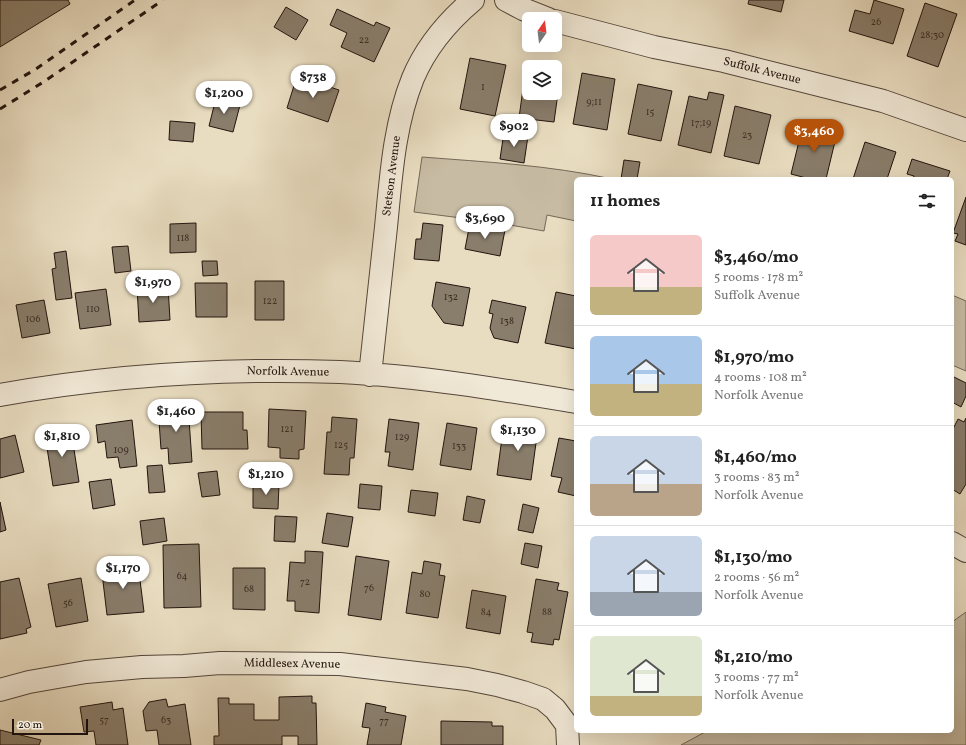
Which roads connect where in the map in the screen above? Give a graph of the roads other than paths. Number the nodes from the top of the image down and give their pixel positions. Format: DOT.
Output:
graph roads {
  1 [pos="473,0"];
  2 [pos="506,0"];
  3 [pos="530,12"];
  4 [pos="562,23"];
  5 [pos="966,130"];
  6 [pos="370,375"];
  7 [pos="0,395"];
  8 [pos="574,402"];
  9 [pos="954,544"];
  10 [pos="966,551"];
  11 [pos="0,690"];
  12 [pos="568,737"];
  1 -- 6 [label="street, Stetson Avenue"];
  2 -- 3 [label="street"];
  4 -- 5 [label="street, Suffolk Avenue"];
  6 -- 7 [label="street, Norfolk Avenue"];
  6 -- 8 [label="street, Norfolk Avenue"];
  9 -- 10 [label="street"];
  11 -- 12 [label="street, Middlesex Avenue"];
}
